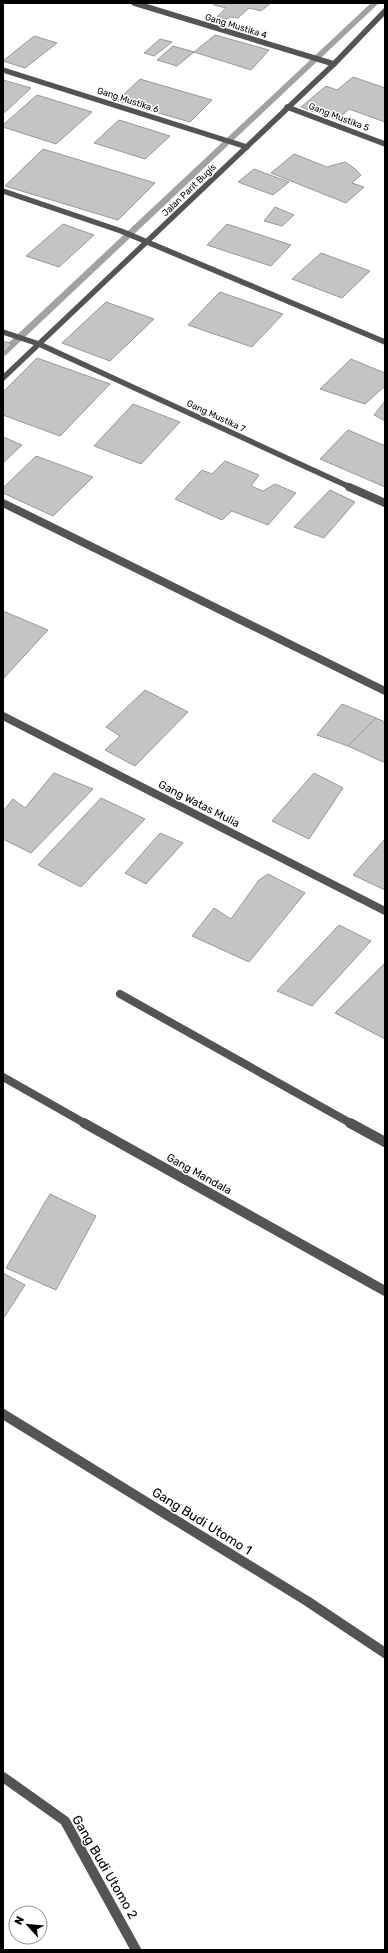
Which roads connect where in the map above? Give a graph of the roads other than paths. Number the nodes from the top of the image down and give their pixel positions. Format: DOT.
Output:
graph roads {
  1 [pos="134,3"];
  2 [pos="385,11"];
  3 [pos="331,63"];
  4 [pos="3,70"];
  5 [pos="287,107"];
  6 [pos="385,144"];
  7 [pos="247,147"];
  8 [pos="3,191"];
  9 [pos="148,242"];
  10 [pos="5,332"];
  11 [pos="385,342"];
  12 [pos="39,344"];
  13 [pos="3,378"];
  14 [pos="3,503"];
  15 [pos="385,503"];
  16 [pos="385,691"];
  17 [pos="3,716"];
  18 [pos="385,911"];
  19 [pos="120,994"];
  20 [pos="3,1077"];
  21 [pos="385,1142"];
  22 [pos="385,1290"];
  23 [pos="3,1414"];
  24 [pos="385,1653"];
  25 [pos="3,1777"];
  26 [pos="136,1950"];
  1 -- 3 [label="street, Gang Mustika 4"];
  2 -- 3 [label="street, Jalan Parit Bugis"];
  3 -- 5 [label="street, Jalan Parit Bugis"];
  4 -- 7 [label="street, Gang Mustika 6"];
  5 -- 6 [label="street, Gang Mustika 5"];
  5 -- 7 [label="street, Jalan Parit Bugis"];
  7 -- 9 [label="street, Jalan Parit Bugis"];
  8 -- 9 [label="street"];
  9 -- 11 [label="street"];
  9 -- 12 [label="street, Jalan Parit Bugis"];
  10 -- 12 [label="street, Gang Mustika 7"];
  12 -- 13 [label="street, Jalan Parit Bugis"];
  12 -- 15 [label="street, Gang Mustika 7"];
  14 -- 16 [label="street"];
  17 -- 18 [label="street, Gang Watas Mulia"];
  19 -- 21 [label="street"];
  20 -- 22 [label="street, Gang Mandala"];
  23 -- 24 [label="street, Gang Budi Utomo 1"];
  25 -- 26 [label="street, Gang Budi Utomo 2"];
}
